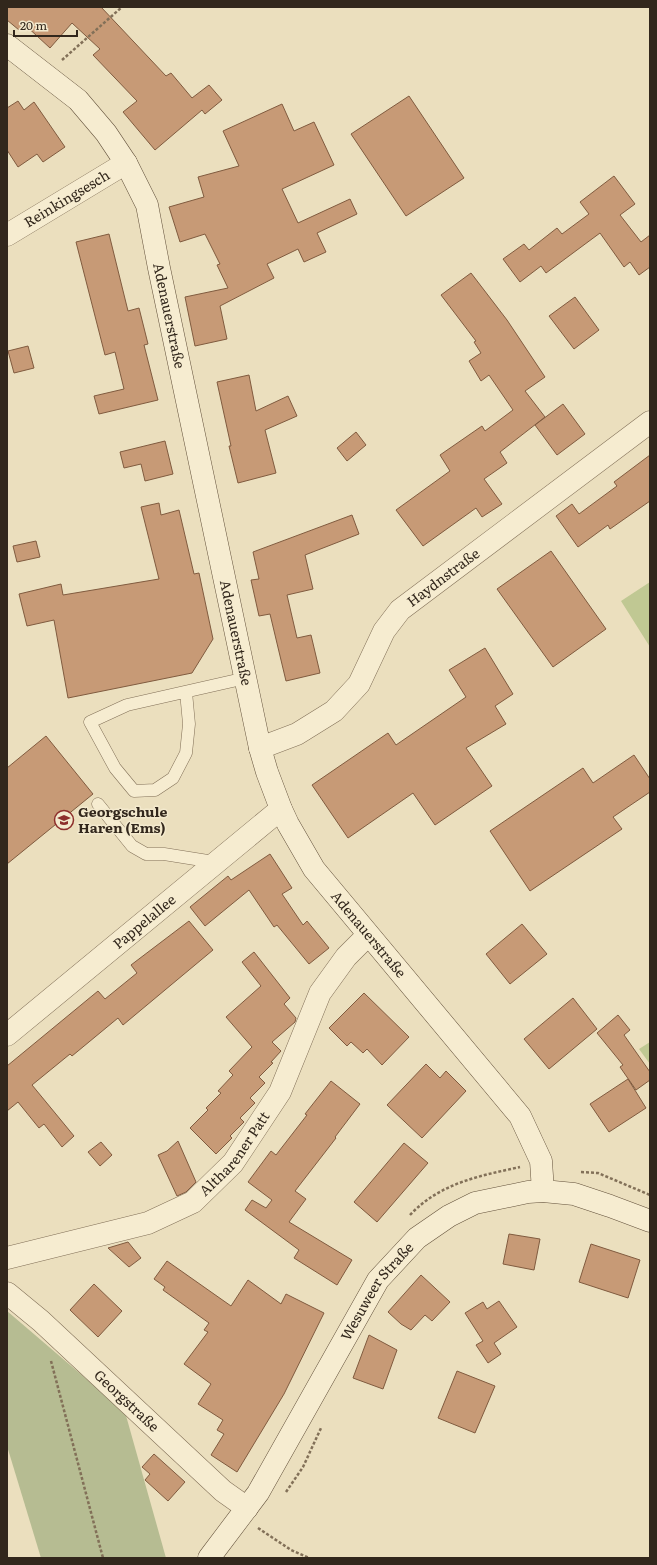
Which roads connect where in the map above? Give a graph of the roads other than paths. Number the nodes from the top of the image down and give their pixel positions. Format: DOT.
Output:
graph roads {
  1 [pos="7,45"];
  2 [pos="126,163"];
  3 [pos="7,235"];
  4 [pos="650,422"];
  5 [pos="246,678"];
  6 [pos="186,692"];
  7 [pos="260,748"];
  8 [pos="98,804"];
  9 [pos="281,808"];
  10 [pos="214,862"];
  11 [pos="368,935"];
  12 [pos="7,1035"];
  13 [pos="543,1191"];
  14 [pos="650,1222"];
  15 [pos="7,1258"];
  16 [pos="7,1293"];
  17 [pos="254,1515"];
  18 [pos="209,1558"];
  1 -- 2 [label="street, Adenauerstraße"];
  2 -- 3 [label="street, Reinkingsesch"];
  2 -- 5 [label="street, Adenauerstraße"];
  4 -- 7 [label="street, Haydnstraße"];
  5 -- 6 [label="lane"];
  5 -- 7 [label="street, Adenauerstraße"];
  6 -- 6 [label="lane"];
  7 -- 9 [label="street, Adenauerstraße"];
  8 -- 10 [label="lane"];
  9 -- 10 [label="street, Pappelallee"];
  9 -- 11 [label="street, Adenauerstraße"];
  10 -- 12 [label="street, Pappelallee"];
  11 -- 13 [label="street, Adenauerstraße"];
  11 -- 15 [label="street, Altharener Patt"];
  13 -- 14 [label="street, Wesuweer Straße"];
  13 -- 17 [label="street, Wesuweer Straße"];
  16 -- 17 [label="street, Georgstraße"];
  17 -- 18 [label="street, Wesuweer Straße"];
}
